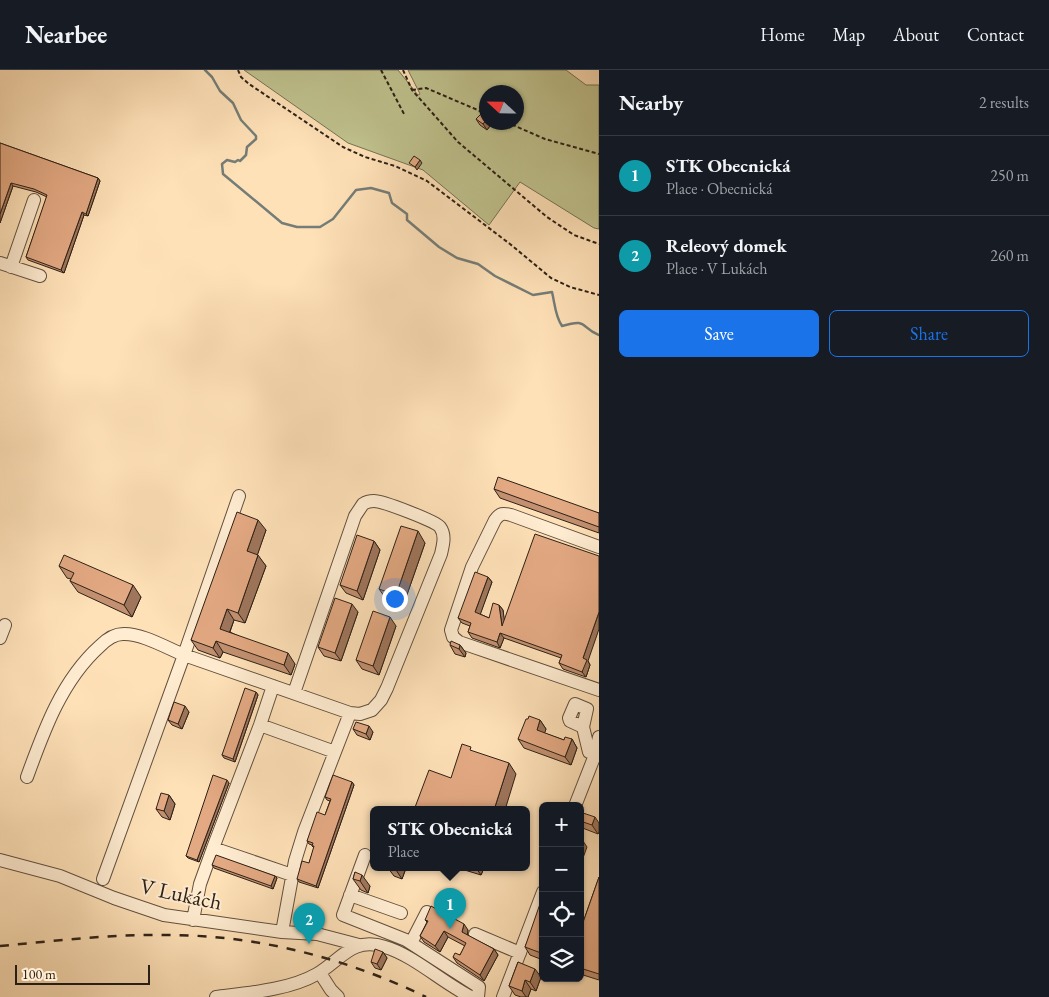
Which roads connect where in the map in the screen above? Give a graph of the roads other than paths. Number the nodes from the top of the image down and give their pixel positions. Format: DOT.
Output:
graph roads {
  1 [pos="34,200"];
  2 [pos="6,265"];
  3 [pos="40,276"];
  4 [pos="239,496"];
  5 [pos="599,547"];
  6 [pos="184,655"];
  7 [pos="273,686"];
  8 [pos="599,690"];
  9 [pos="294,693"];
  10 [pos="350,713"];
  11 [pos="260,725"];
  12 [pos="583,726"];
  13 [pos="599,737"];
  14 [pos="335,752"];
  15 [pos="597,756"];
  16 [pos="27,777"];
  17 [pos="577,802"];
  18 [pos="213,848"];
  19 [pos="365,854"];
  20 [pos="0,862"];
  21 [pos="292,875"];
  22 [pos="103,878"];
  23 [pos="350,895"];
  24 [pos="539,903"];
  25 [pos="427,912"];
  26 [pos="402,913"];
  27 [pos="193,920"];
  28 [pos="282,932"];
  29 [pos="475,934"];
  30 [pos="411,943"];
  31 [pos="359,945"];
  32 [pos="520,953"];
  33 [pos="320,973"];
  34 [pos="281,992"];
  35 [pos="216,997"];
  36 [pos="338,997"];
  37 [pos="471,997"];
  38 [pos="478,997"];
  39 [pos="503,997"];
  1 -- 2 [label="street"];
  2 -- 3 [label="street"];
  4 -- 6 [label="street"];
  5 -- 8 [label="street"];
  6 -- 7 [label="street"];
  6 -- 16 [label="street"];
  6 -- 22 [label="street"];
  7 -- 9 [label="street"];
  7 -- 11 [label="street"];
  9 -- 10 [label="street"];
  9 -- 10 [label="street"];
  10 -- 14 [label="street"];
  11 -- 14 [label="street"];
  11 -- 18 [label="street"];
  12 -- 15 [label="street"];
  13 -- 15 [label="street"];
  14 -- 21 [label="street"];
  15 -- 17 [label="street"];
  18 -- 21 [label="street"];
  18 -- 27 [label="street"];
  19 -- 23 [label="street"];
  20 -- 27 [label="street, V Lukách"];
  21 -- 28 [label="street"];
  23 -- 26 [label="street"];
  23 -- 30 [label="street"];
  24 -- 32 [label="street"];
  25 -- 30 [label="street"];
  27 -- 28 [label="street, V Lukách"];
  28 -- 31 [label="street, V Lukách"];
  29 -- 32 [label="street"];
  30 -- 38 [label="street"];
  31 -- 33 [label="street"];
  31 -- 37 [label="street, V Lukách"];
  32 -- 39 [label="street"];
  33 -- 34 [label="street"];
  33 -- 36 [label="street"];
  34 -- 35 [label="street"];
}
